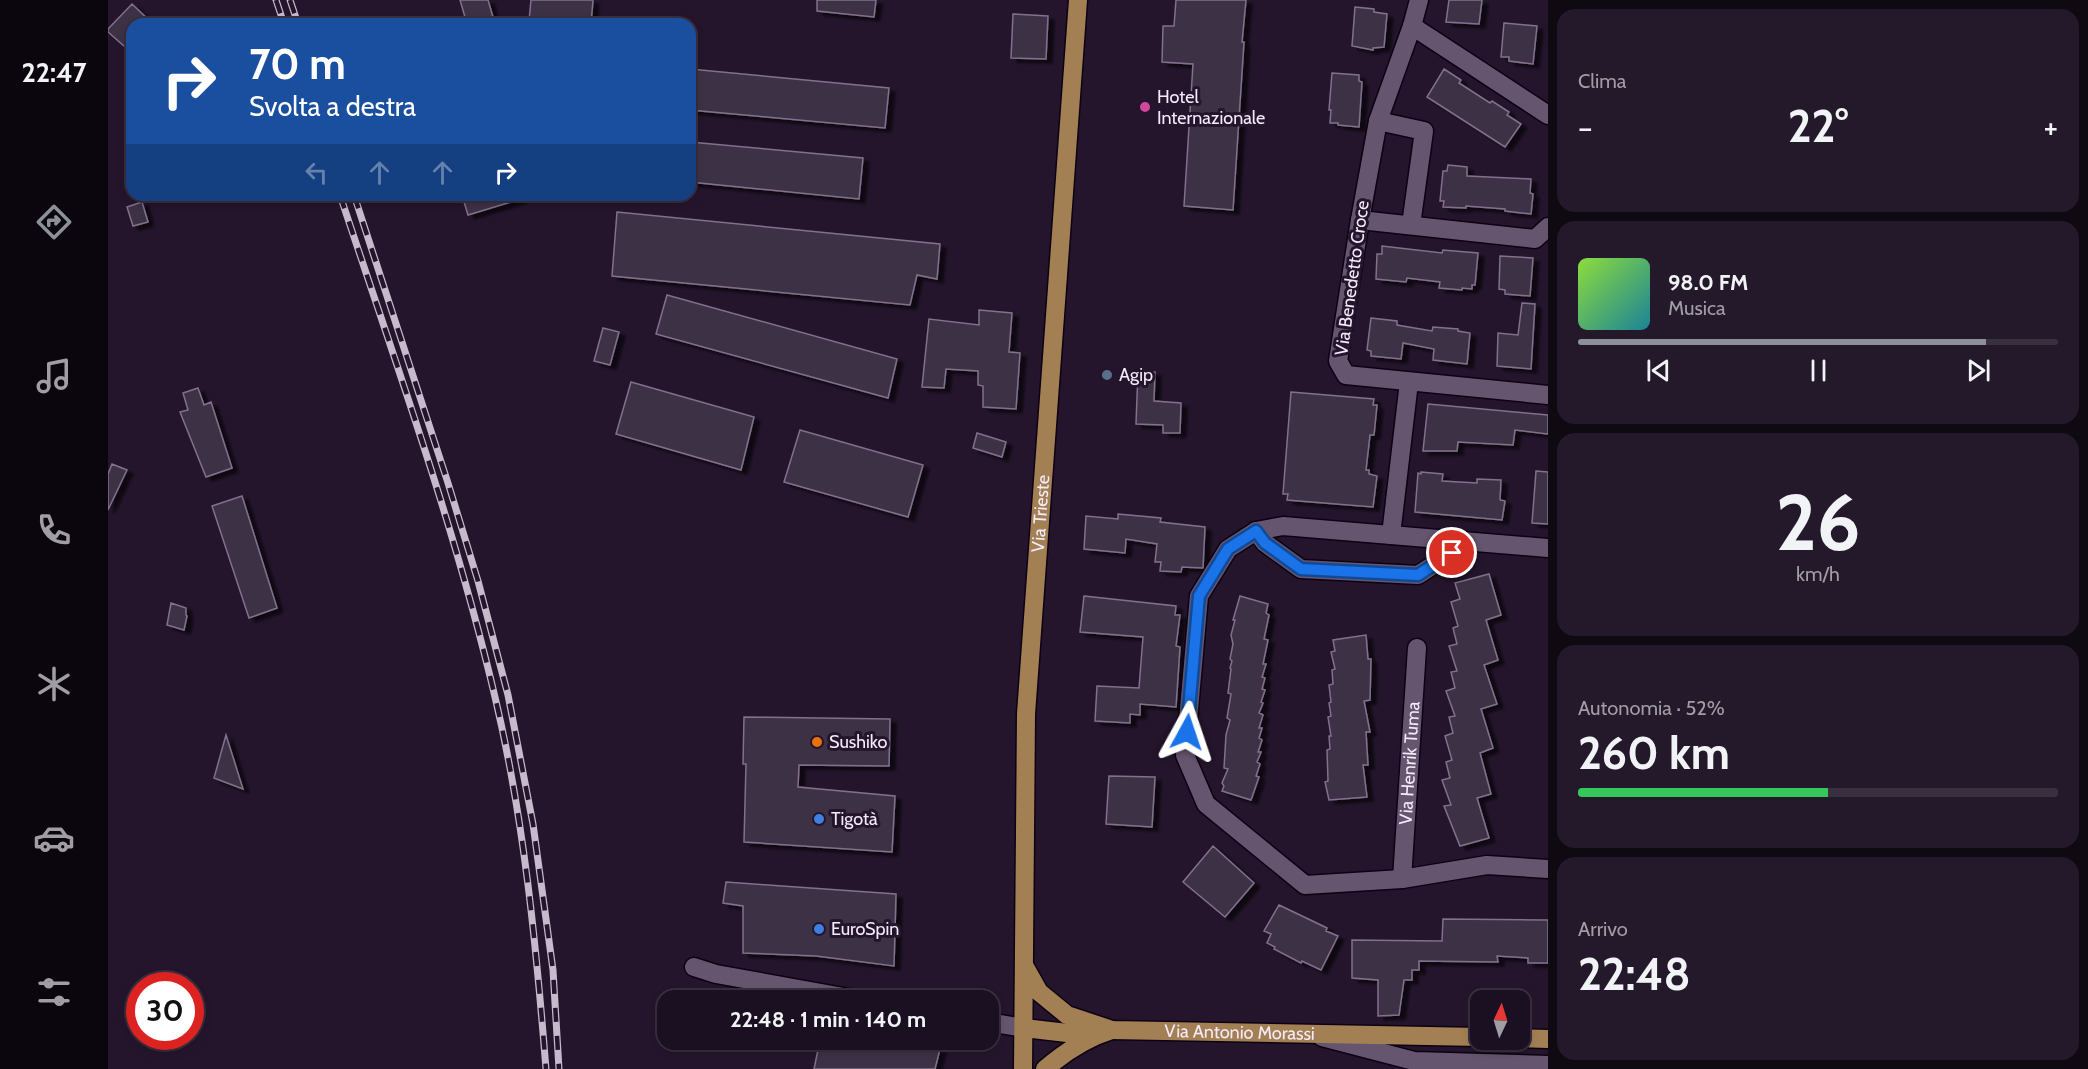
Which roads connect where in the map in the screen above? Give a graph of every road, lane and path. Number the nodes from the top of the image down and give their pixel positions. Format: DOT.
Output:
graph roads {
  1 [pos="1078,0"];
  2 [pos="1419,0"];
  3 [pos="1412,26"];
  4 [pos="1548,115"];
  5 [pos="1378,121"];
  6 [pos="1359,220"];
  7 [pos="1411,225"];
  8 [pos="1548,227"];
  9 [pos="1409,382"];
  10 [pos="1548,395"];
  11 [pos="1256,531"];
  12 [pos="1391,535"];
  13 [pos="1469,542"];
  14 [pos="1548,548"];
  15 [pos="1418,648"];
  16 [pos="1548,870"];
  17 [pos="1402,879"];
  18 [pos="1024,966"];
  19 [pos="694,967"];
  20 [pos="805,990"];
  21 [pos="999,1024"];
  22 [pos="1024,1028"];
  23 [pos="1112,1030"];
  24 [pos="1309,1034"];
  25 [pos="1093,1036"];
  26 [pos="1470,1037"];
  27 [pos="1530,1038"];
  28 [pos="1548,1039"];
  29 [pos="1548,1065"];
  30 [pos="1471,1066"];
  31 [pos="1494,1066"];
  32 [pos="1023,1069"];
  33 [pos="1045,1069"];
  1 -- 18 [label="main road, Via Trieste"];
  2 -- 3 [label="street, Via Benedetto Croce"];
  3 -- 4 [label="street"];
  3 -- 5 [label="street, Via Benedetto Croce"];
  5 -- 6 [label="street, Via Benedetto Croce"];
  5 -- 7 [label="street"];
  6 -- 7 [label="street"];
  6 -- 9 [label="street, Via Benedetto Croce"];
  7 -- 8 [label="street"];
  9 -- 10 [label="street, Via Benedetto Croce"];
  9 -- 12 [label="street"];
  11 -- 12 [label="street"];
  11 -- 13 [label="street"];
  11 -- 17 [label="street"];
  12 -- 13 [label="street"];
  13 -- 14 [label="street"];
  15 -- 17 [label="street, Via Henrik Tuma"];
  16 -- 17 [label="street"];
  18 -- 22 [label="main road, Via Trieste"];
  18 -- 23 [label="main road, Via Antonio Morassi"];
  19 -- 20 [label="street"];
  21 -- 22 [label="street"];
  22 -- 25 [label="main road"];
  22 -- 32 [label="main road, Via Trieste"];
  23 -- 24 [label="main road, Via Antonio Morassi"];
  23 -- 25 [label="main road"];
  24 -- 26 [label="main road, Via Antonio Morassi"];
  24 -- 30 [label="street"];
  25 -- 33 [label="main road"];
  27 -- 28 [label="main road"];
  29 -- 31 [label="street"];
  30 -- 31 [label="street"];
}
